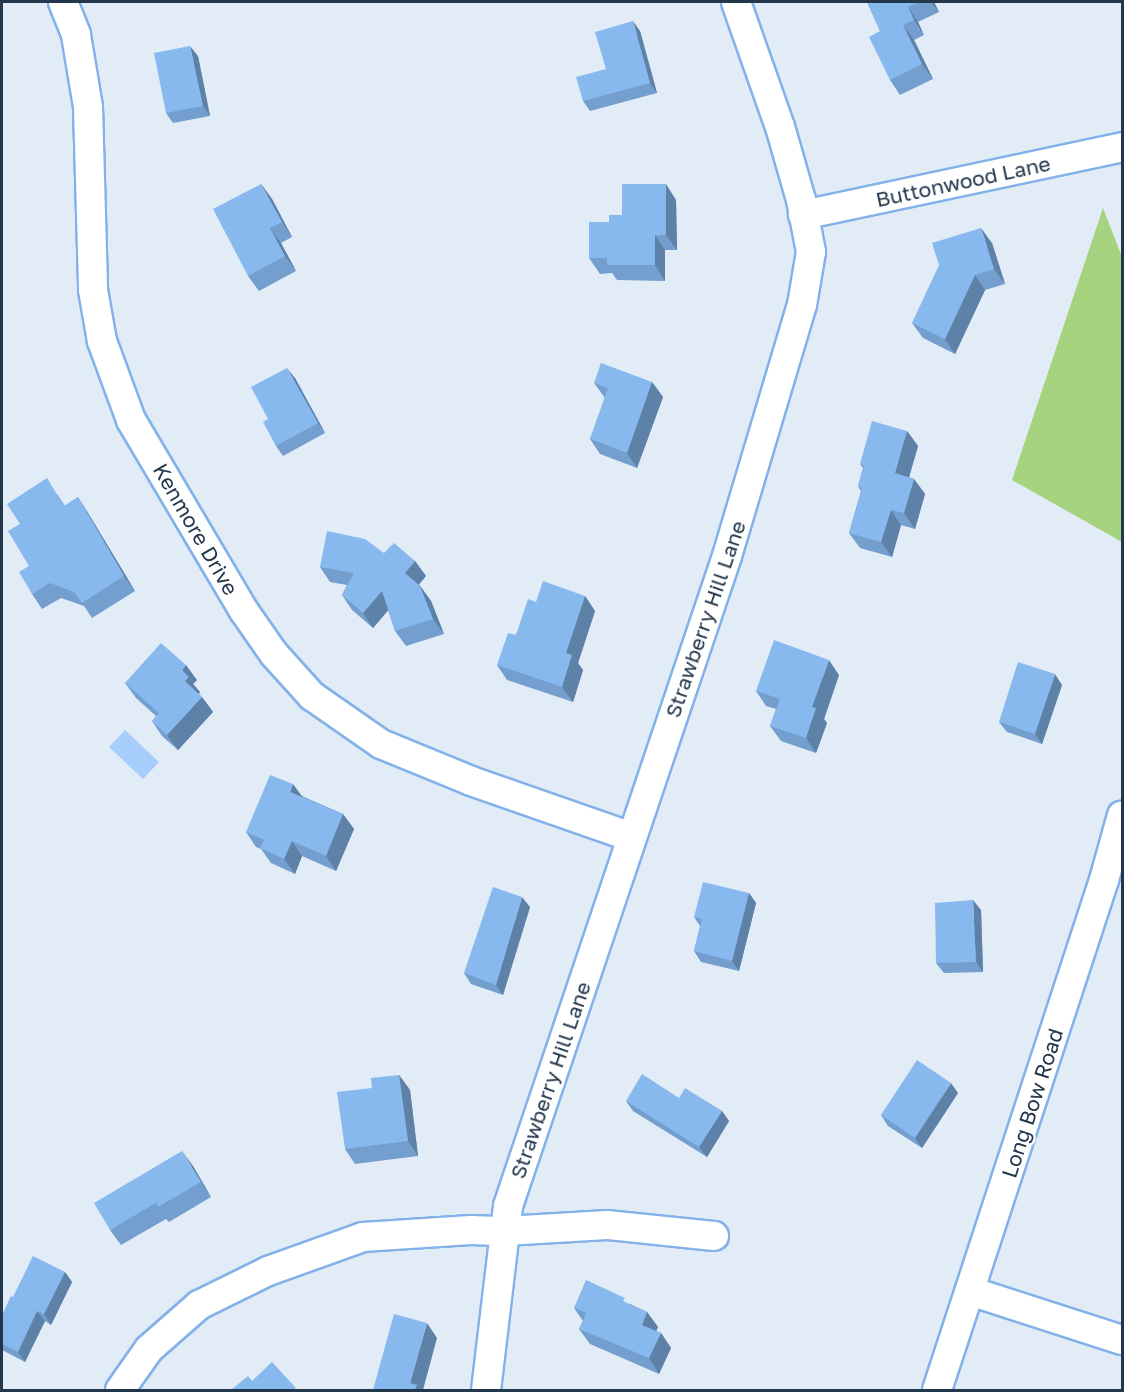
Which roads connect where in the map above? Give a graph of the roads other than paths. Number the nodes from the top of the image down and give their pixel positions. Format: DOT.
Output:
graph roads {
  1 [pos="63,2"];
  2 [pos="736,2"];
  3 [pos="1122,147"];
  4 [pos="803,215"];
  5 [pos="1122,815"];
  6 [pos="632,837"];
  7 [pos="505,1231"];
  8 [pos="714,1236"];
  9 [pos="970,1291"];
  10 [pos="1122,1340"];
  11 [pos="120,1390"];
  12 [pos="486,1390"];
  13 [pos="937,1390"];
  1 -- 6 [label="street, Kenmore Drive"];
  2 -- 4 [label="street, Strawberry Hill Lane"];
  3 -- 4 [label="street, Buttonwood Lane"];
  4 -- 6 [label="street, Strawberry Hill Lane"];
  5 -- 9 [label="street, Long Bow Road"];
  6 -- 7 [label="street, Strawberry Hill Lane"];
  7 -- 8 [label="street"];
  7 -- 11 [label="street"];
  7 -- 12 [label="street, Strawberry Hill Lane"];
  9 -- 10 [label="street"];
  9 -- 13 [label="street, Long Bow Road"];
}
